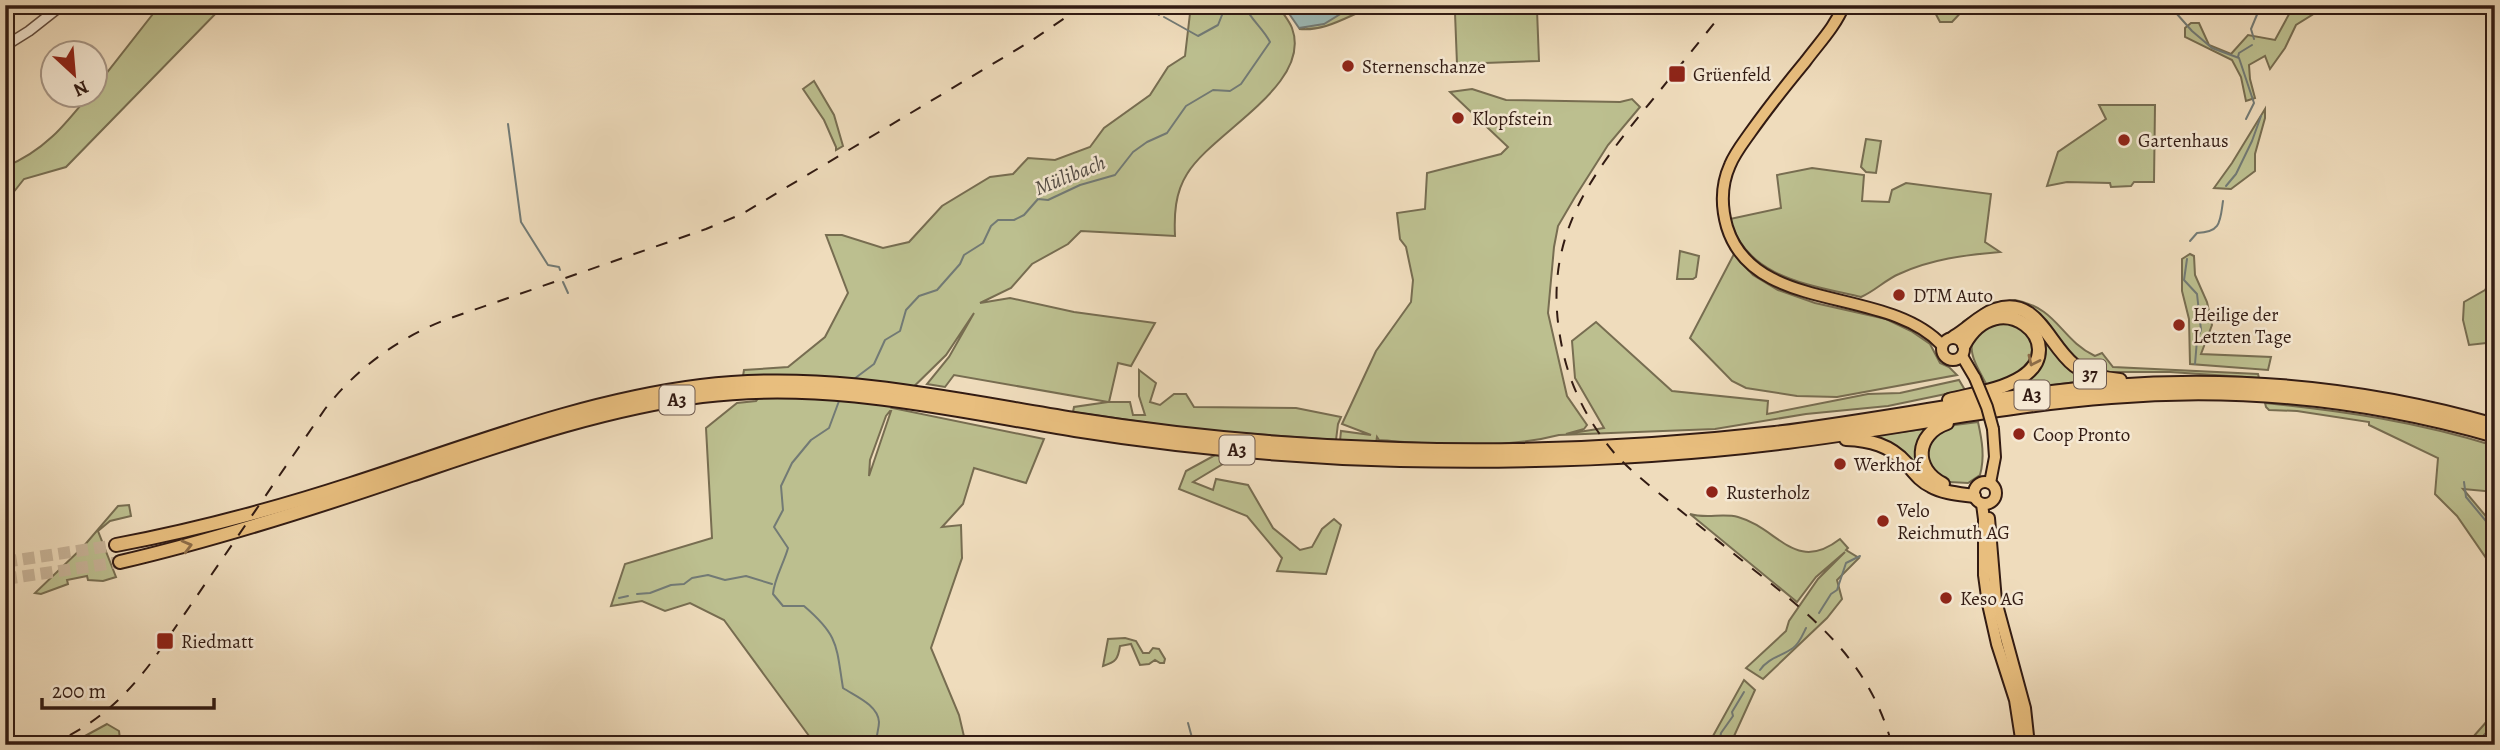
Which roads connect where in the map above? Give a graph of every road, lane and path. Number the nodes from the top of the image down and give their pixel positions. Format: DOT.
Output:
graph roads {
  1 [pos="62,5"];
  2 [pos="1844,5"];
  3 [pos="5,46"];
  4 [pos="1954,347"];
  5 [pos="2176,383"];
  6 [pos="906,395"];
  7 [pos="1973,414"];
  8 [pos="1888,417"];
  9 [pos="2495,425"];
  10 [pos="2495,436"];
  11 [pos="1821,438"];
  12 [pos="407,471"];
  13 [pos="1982,493"];
  14 [pos="116,545"];
  15 [pos="121,562"];
  16 [pos="2022,745"];
  17 [pos="2029,745"];
  1 -- 3 [label="street"];
  2 -- 4 [label="main road"];
  4 -- 5 [label="highway, 37"];
  4 -- 8 [label="highway, one-way"];
  4 -- 13 [label="main road, bridge"];
  5 -- 8 [label="highway, A3"];
  5 -- 9 [label="highway, A3"];
  6 -- 8 [label="highway, A3"];
  6 -- 11 [label="highway, A3"];
  6 -- 12 [label="highway, A3"];
  7 -- 10 [label="highway, A3"];
  7 -- 11 [label="highway, A3"];
  7 -- 13 [label="highway"];
  11 -- 13 [label="highway"];
  12 -- 14 [label="highway, A3"];
  15 -- 12 [label="highway, A3, one-way"];
  13 -- 16 [label="main road"];
  13 -- 17 [label="main road"];
}
